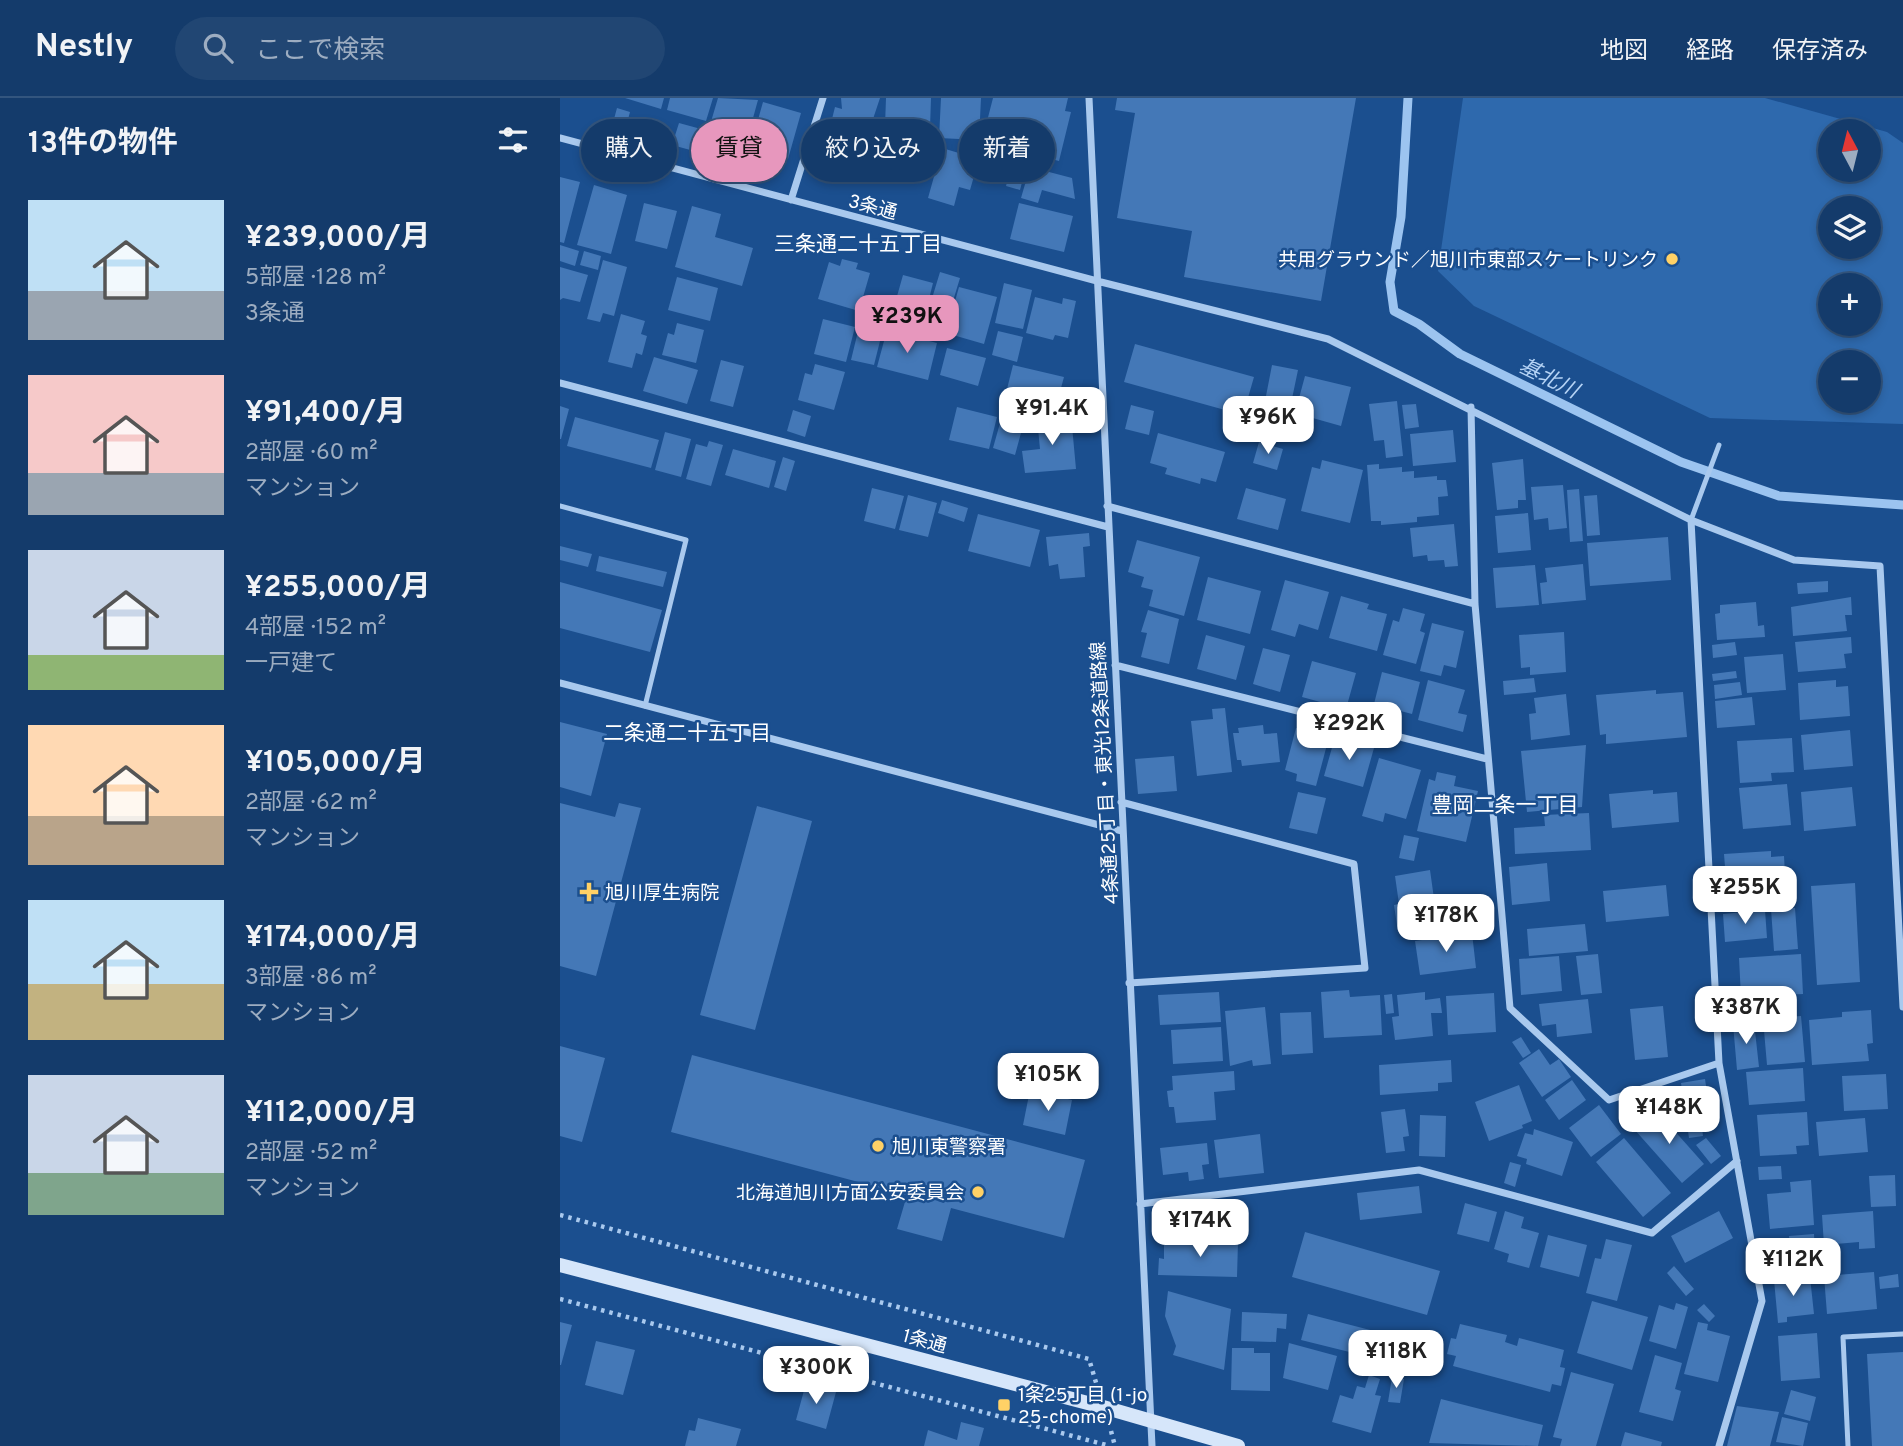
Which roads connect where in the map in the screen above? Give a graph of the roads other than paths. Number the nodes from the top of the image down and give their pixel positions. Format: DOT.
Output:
graph roads {
  1 [pos="823,98"];
  2 [pos="1088,98"];
  3 [pos="560,138"];
  4 [pos="791,201"];
  5 [pos="1097,281"];
  6 [pos="560,383"];
  7 [pos="1471,407"];
  8 [pos="1719,445"];
  9 [pos="560,506"];
  10 [pos="1107,506"];
  11 [pos="1691,520"];
  12 [pos="1108,527"];
  13 [pos="1475,604"];
  14 [pos="1115,665"];
  15 [pos="560,683"];
  16 [pos="645,706"];
  17 [pos="1487,759"];
  18 [pos="1121,802"];
  19 [pos="1122,831"];
  20 [pos="1129,983"];
  21 [pos="1903,1007"];
  22 [pos="1719,1063"];
  23 [pos="1737,1161"];
  24 [pos="1140,1204"];
  25 [pos="560,1265"];
  26 [pos="1903,1334"];
  27 [pos="1150,1421"];
  28 [pos="1152,1446"];
  29 [pos="1238,1446"];
  30 [pos="1719,1446"];
  31 [pos="1848,1446"];
  1 -- 4 [label="street"];
  2 -- 5 [label="street, 4条通25丁目・東光12条道路線"];
  3 -- 4 [label="street, 3条通"];
  4 -- 5 [label="street, 3条通"];
  5 -- 7 [label="street, 3条通"];
  5 -- 10 [label="street, 4条通25丁目・東光12条道路線"];
  6 -- 12 [label="street"];
  7 -- 11 [label="street, 3条通"];
  7 -- 13 [label="street"];
  8 -- 11 [label="lane"];
  9 -- 16 [label="lane"];
  10 -- 12 [label="street, 4条通25丁目・東光12条道路線"];
  10 -- 13 [label="street"];
  11 -- 21 [label="street, 3条通"];
  11 -- 22 [label="street"];
  12 -- 14 [label="street, 4条通25丁目・東光12条道路線"];
  13 -- 17 [label="street"];
  14 -- 17 [label="street"];
  14 -- 18 [label="street, 4条通25丁目・東光12条道路線"];
  15 -- 16 [label="street"];
  16 -- 19 [label="street"];
  17 -- 22 [label="street"];
  18 -- 19 [label="street, 4条通25丁目・東光12条道路線"];
  18 -- 20 [label="street"];
  19 -- 20 [label="street, 4条通25丁目・東光12条道路線"];
  20 -- 24 [label="street, 4条通25丁目・東光12条道路線"];
  22 -- 23 [label="street"];
  23 -- 24 [label="street"];
  23 -- 30 [label="street"];
  24 -- 27 [label="street, 4条通25丁目・東光12条道路線"];
  25 -- 27 [label="main road, 1条通"];
  26 -- 31 [label="lane"];
  27 -- 28 [label="street, 4条通25丁目・東光12条道路線"];
  27 -- 29 [label="main road, 1条通"];
}
